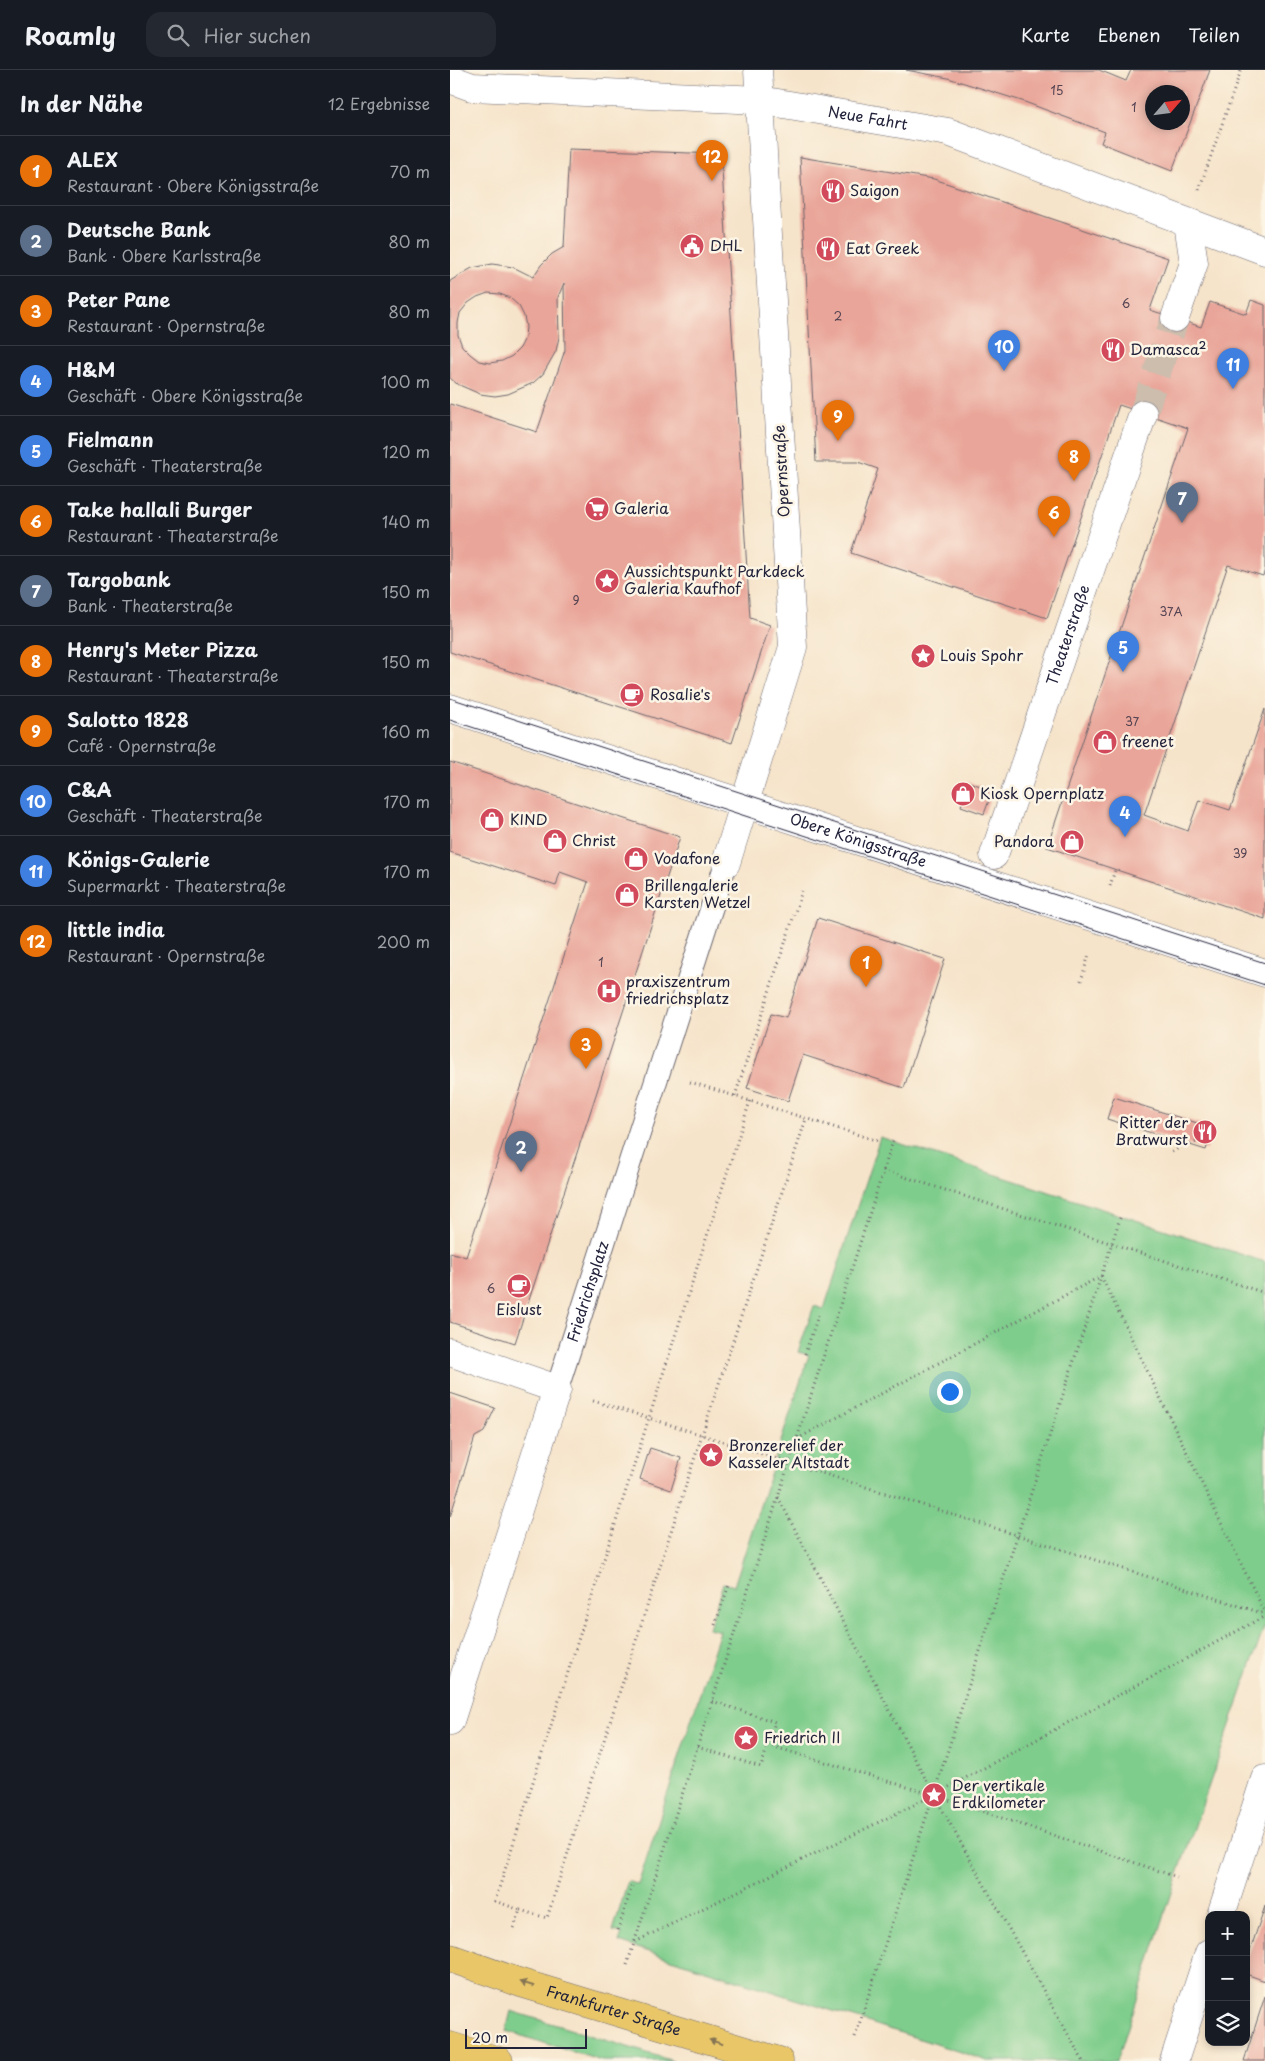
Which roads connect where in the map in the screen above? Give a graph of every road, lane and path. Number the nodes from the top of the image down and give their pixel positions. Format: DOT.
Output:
graph roads {
  1 [pos="758,70"];
  2 [pos="1241,70"];
  3 [pos="450,79"];
  4 [pos="760,100"];
  5 [pos="1204,175"];
  6 [pos="1188,223"];
  7 [pos="1265,251"];
  8 [pos="1175,318"];
  9 [pos="1142,414"];
  10 [pos="450,708"];
  11 [pos="745,803"];
  12 [pos="994,855"];
  13 [pos="726,863"];
  14 [pos="802,891"];
  15 [pos="1265,973"];
  16 [pos="659,1072"];
  17 [pos="735,1096"];
  18 [pos="750,1101"];
  19 [pos="806,1119"];
  20 [pos="893,1140"];
  21 [pos="878,1141"];
  22 [pos="1201,1142"];
  23 [pos="1172,1152"];
  24 [pos="883,1170"];
  25 [pos="1121,1215"];
  26 [pos="1112,1244"];
  27 [pos="1101,1276"];
  28 [pos="1265,1293"];
  29 [pos="819,1313"];
  30 [pos="450,1352"];
  31 [pos="805,1354"];
  32 [pos="557,1389"];
  33 [pos="649,1418"];
  34 [pos="702,1435"];
  35 [pos="797,1439"];
  36 [pos="789,1461"];
  37 [pos="778,1497"];
  38 [pos="1018,1535"];
  39 [pos="729,1585"];
  40 [pos="1265,1614"];
  41 [pos="715,1625"];
  42 [pos="712,1701"];
  43 [pos="450,1721"];
  44 [pos="768,1744"];
  45 [pos="697,1747"];
  46 [pos="1265,1778"];
  47 [pos="934,1795"];
  48 [pos="1177,1876"];
  49 [pos="633,1883"];
  50 [pos="520,1910"];
  51 [pos="1222,1911"];
  52 [pos="514,1928"];
  53 [pos="618,1930"];
  54 [pos="634,1942"];
  55 [pos="1208,1956"];
  56 [pos="450,1958"];
  57 [pos="627,1965"];
  58 [pos="855,2037"];
  59 [pos="450,2046"];
  60 [pos="499,2061"];
  61 [pos="779,2061"];
  62 [pos="1083,2061"];
  63 [pos="1174,2061"];
  1 -- 4 [label="street, Opernstraße"];
  2 -- 5 [label="path"];
  3 -- 4 [label="street, Neue Fahrt"];
  4 -- 6 [label="street, Neue Fahrt"];
  4 -- 11 [label="street, Opernstraße"];
  6 -- 7 [label="street, Neue Fahrt"];
  6 -- 8 [label="street"];
  9 -- 12 [label="street, Theaterstraße"];
  10 -- 11 [label="street, Obere Königsstraße"];
  11 -- 13 [label="street, Opernstraße"];
  11 -- 15 [label="street, Obere Königsstraße"];
  13 -- 16 [label="lane, Friedrichsplatz"];
  14 -- 17 [label="path"];
  16 -- 17 [label="path"];
  16 -- 32 [label="lane, Friedrichsplatz"];
  17 -- 18 [label="path"];
  18 -- 19 [label="path"];
  18 -- 33 [label="path"];
  19 -- 21 [label="path"];
  19 -- 34 [label="path"];
  20 -- 24 [label="path"];
  22 -- 23 [label="path"];
  24 -- 26 [label="path"];
  24 -- 35 [label="path"];
  25 -- 26 [label="path"];
  26 -- 27 [label="path"];
  26 -- 28 [label="path"];
  27 -- 35 [label="path"];
  27 -- 38 [label="path"];
  27 -- 40 [label="path"];
  29 -- 31 [label="path"];
  30 -- 32 [label="street"];
  32 -- 33 [label="path"];
  32 -- 43 [label="street, Friedrichsplatz"];
  33 -- 34 [label="path"];
  33 -- 50 [label="path"];
  34 -- 36 [label="path"];
  34 -- 50 [label="path"];
  35 -- 36 [label="path"];
  36 -- 37 [label="path"];
  36 -- 38 [label="path"];
  37 -- 42 [label="path"];
  37 -- 47 [label="path"];
  38 -- 40 [label="path"];
  38 -- 47 [label="path"];
  39 -- 41 [label="path"];
  40 -- 47 [label="path"];
  42 -- 44 [label="path"];
  42 -- 45 [label="path"];
  44 -- 45 [label="path"];
  44 -- 47 [label="path"];
  45 -- 54 [label="path"];
  46 -- 51 [label="street"];
  47 -- 48 [label="path"];
  47 -- 54 [label="path"];
  47 -- 58 [label="path"];
  47 -- 62 [label="path"];
  49 -- 53 [label="path"];
  50 -- 52 [label="path"];
  54 -- 57 [label="path"];
  55 -- 63 [label="street"];
  61 -- 56 [label="main road, Frankfurter Straße, one-way"];
  59 -- 60 [label="main road"];
}
